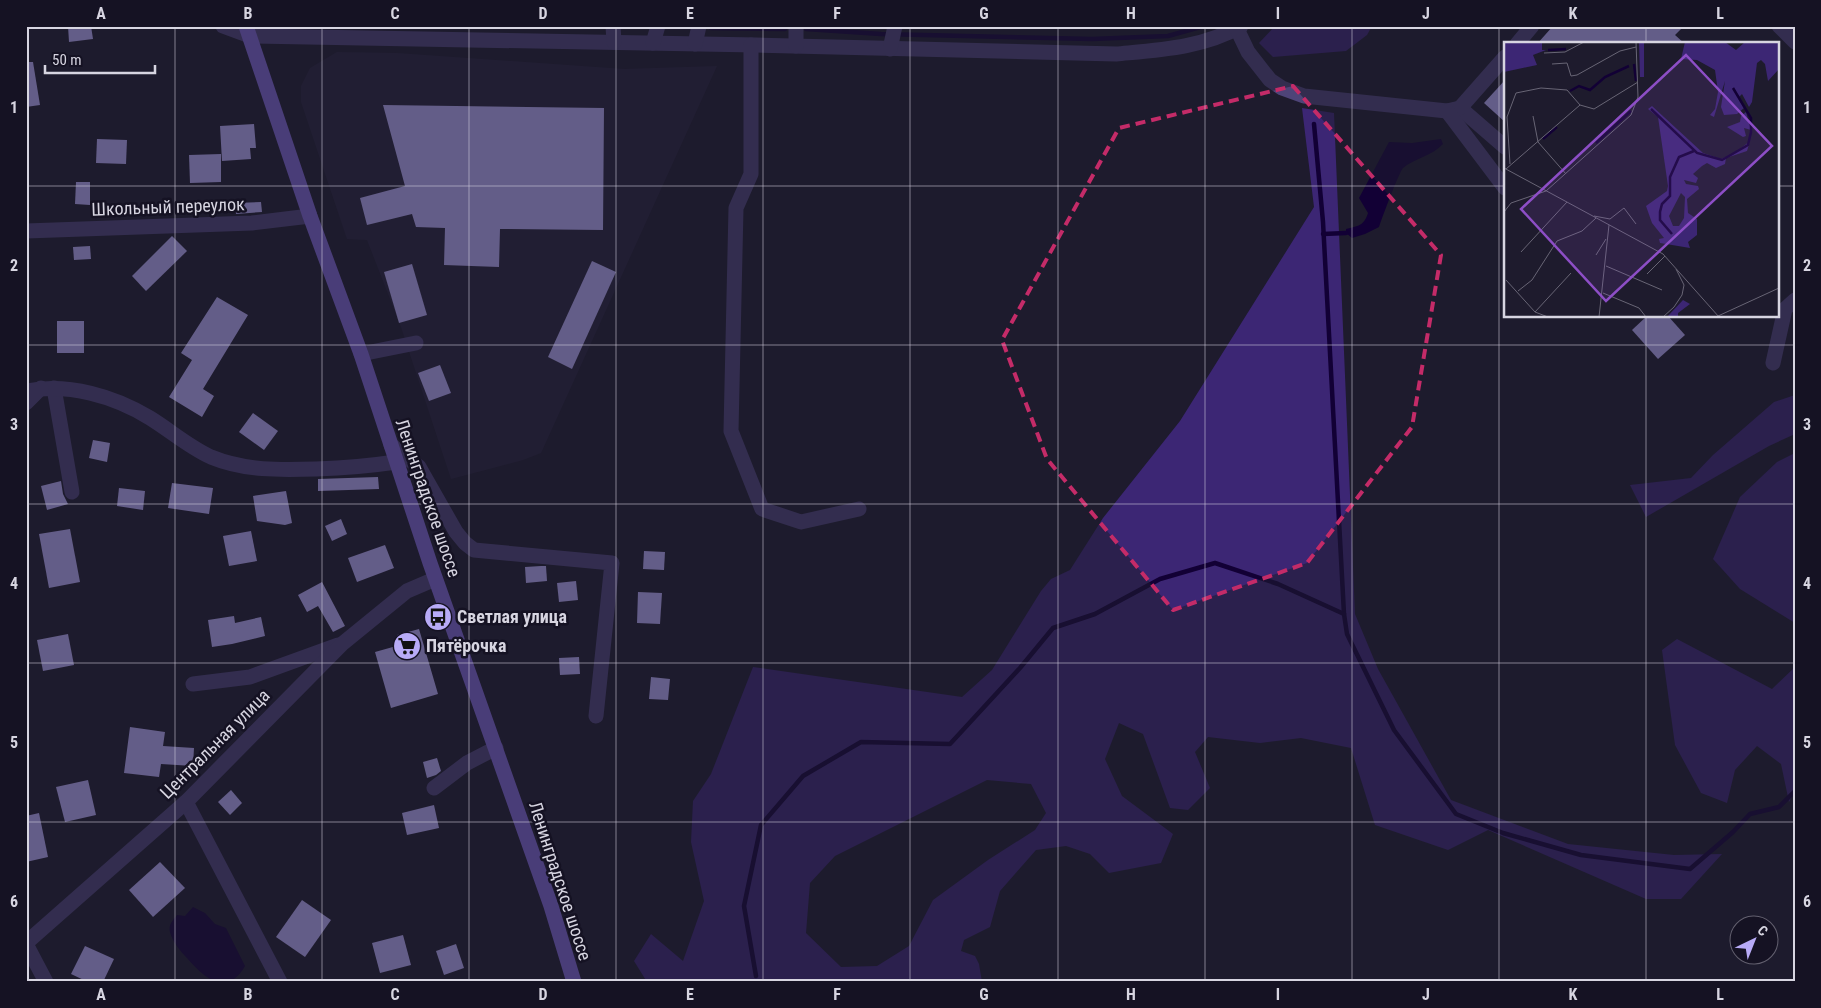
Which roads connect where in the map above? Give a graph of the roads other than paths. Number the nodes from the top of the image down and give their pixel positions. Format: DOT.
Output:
graph roads {
  1 [pos="223,26"];
  2 [pos="613,26"];
  3 [pos="658,26"];
  4 [pos="699,26"];
  5 [pos="796,26"];
  6 [pos="1532,26"];
  7 [pos="1779,26"];
  8 [pos="1239,27"];
  9 [pos="248,31"];
  10 [pos="462,33"];
  11 [pos="518,33"];
  12 [pos="893,36"];
  13 [pos="614,42"];
  14 [pos="1519,42"];
  15 [pos="1795,42"];
  16 [pos="653,43"];
  17 [pos="695,44"];
  18 [pos="751,45"];
  19 [pos="796,46"];
  20 [pos="1504,58"];
  21 [pos="1454,109"];
  22 [pos="1504,146"];
  23 [pos="1504,186"];
  24 [pos="310,216"];
  25 [pos="26,231"];
  26 [pos="1795,300"];
  27 [pos="416,343"];
  28 [pos="360,354"];
  29 [pos="1773,363"];
  30 [pos="40,389"];
  31 [pos="26,404"];
  32 [pos="391,445"];
  33 [pos="396,462"];
  34 [pos="72,492"];
  35 [pos="859,509"];
  36 [pos="435,579"];
  37 [pos="342,644"];
  38 [pos="193,684"];
  39 [pos="596,716"];
  40 [pos="496,748"];
  41 [pos="434,788"];
  42 [pos="186,802"];
  43 [pos="26,944"];
  44 [pos="46,982"];
  45 [pos="280,982"];
  46 [pos="574,982"];
  1 -- 9 [label="street"];
  2 -- 13 [label="street"];
  3 -- 16 [label="street"];
  4 -- 17 [label="street"];
  5 -- 19 [label="street"];
  6 -- 14 [label="street"];
  7 -- 15 [label="street"];
  8 -- 12 [label="street"];
  8 -- 21 [label="street"];
  9 -- 10 [label="street"];
  9 -- 24 [label="main road, Ленинградское шоссе"];
  10 -- 11 [label="street"];
  11 -- 13 [label="street"];
  12 -- 19 [label="street"];
  13 -- 16 [label="street"];
  16 -- 17 [label="street"];
  17 -- 18 [label="street"];
  18 -- 19 [label="street"];
  18 -- 35 [label="street"];
  20 -- 21 [label="street"];
  21 -- 22 [label="street"];
  21 -- 23 [label="street"];
  24 -- 25 [label="street, Школьный переулок"];
  24 -- 28 [label="main road, Ленинградское шоссе"];
  26 -- 29 [label="street"];
  27 -- 28 [label="street"];
  28 -- 32 [label="main road, Ленинградское шоссе"];
  30 -- 31 [label="street"];
  30 -- 33 [label="street"];
  30 -- 34 [label="street"];
  32 -- 33 [label="main road, Ленинградское шоссе"];
  32 -- 39 [label="street"];
  33 -- 36 [label="main road, Ленинградское шоссе"];
  36 -- 37 [label="street, Центральная улица"];
  36 -- 40 [label="main road, Ленинградское шоссе"];
  37 -- 38 [label="street"];
  37 -- 42 [label="street, Центральная улица"];
  40 -- 41 [label="street"];
  40 -- 46 [label="main road, Ленинградское шоссе"];
  42 -- 43 [label="street, Центральная улица"];
  42 -- 45 [label="street"];
  43 -- 44 [label="street"];
}
